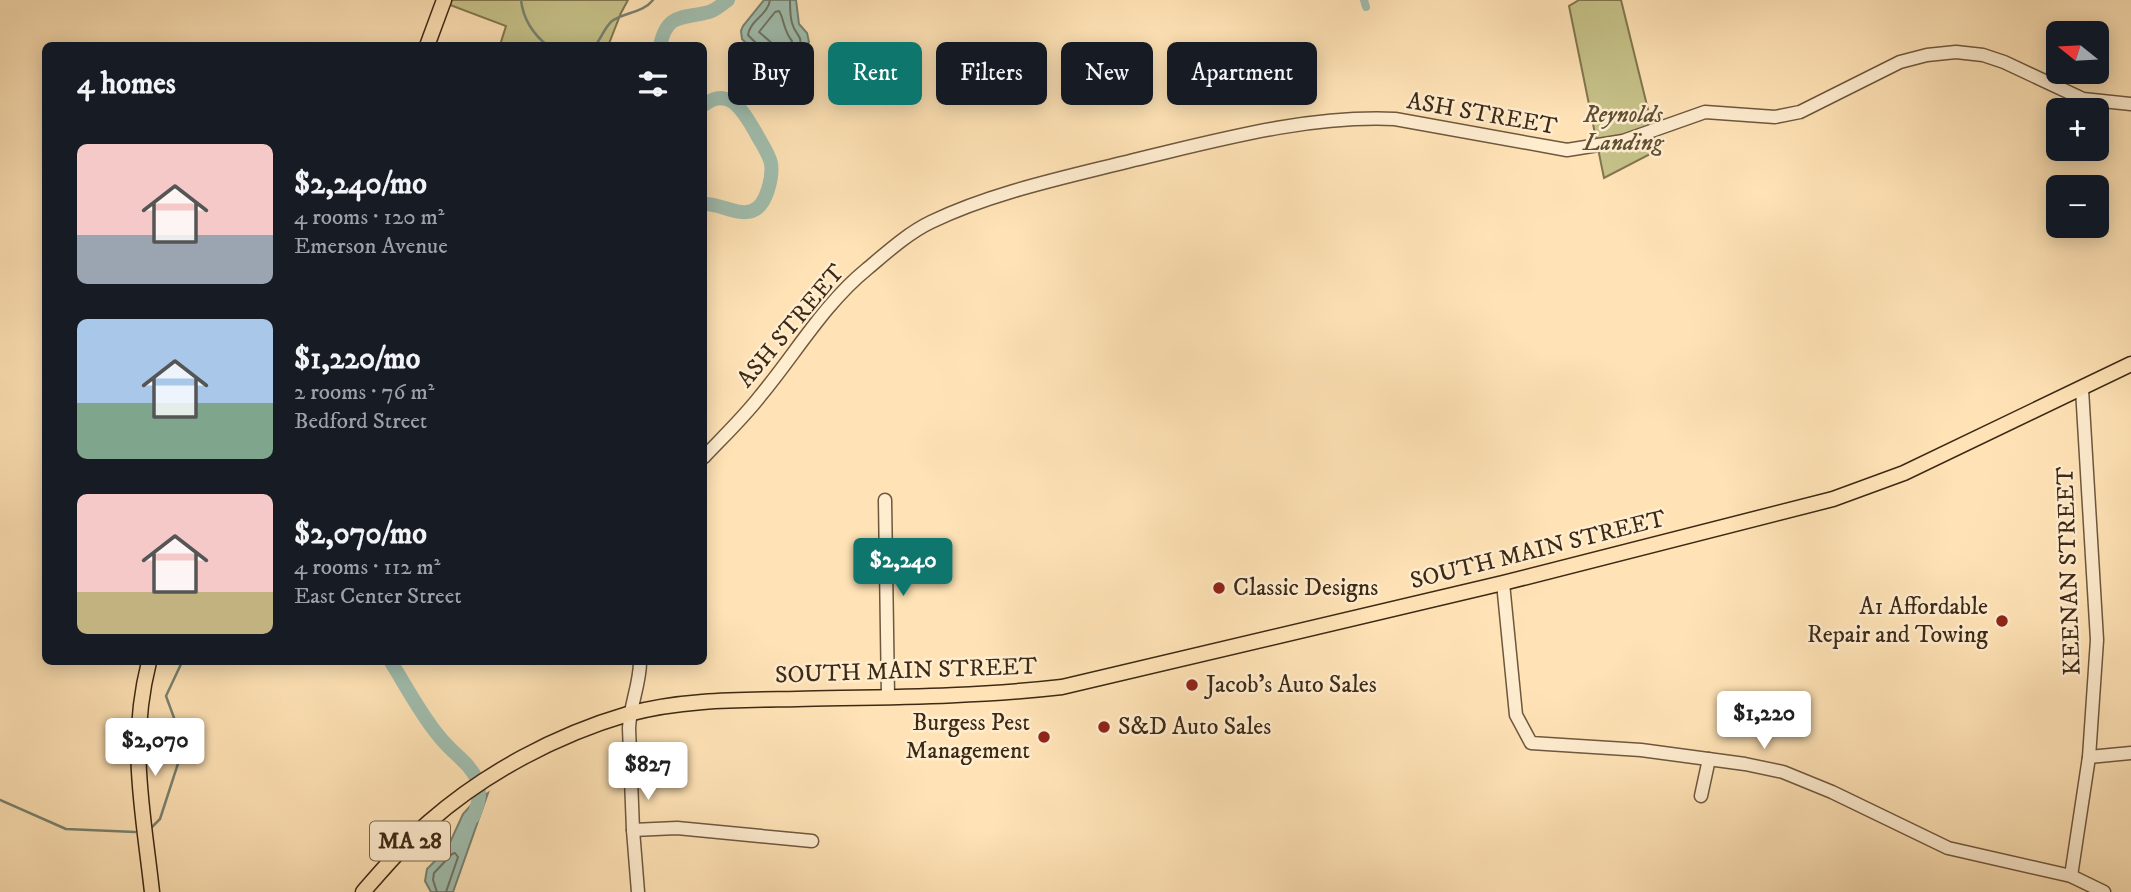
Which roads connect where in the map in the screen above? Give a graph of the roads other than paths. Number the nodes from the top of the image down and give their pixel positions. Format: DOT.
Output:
graph roads {
  1 [pos="444,0"];
  2 [pos="428,42"];
  3 [pos="2131,104"];
  4 [pos="2131,365"];
  5 [pos="2082,389"];
  6 [pos="707,454"];
  7 [pos="886,500"];
  8 [pos="1503,583"];
  9 [pos="148,665"];
  10 [pos="640,665"];
  11 [pos="888,696"];
  12 [pos="630,714"];
  13 [pos="2131,753"];
  14 [pos="2089,757"];
  15 [pos="1709,759"];
  16 [pos="1701,796"];
  17 [pos="632,830"];
  18 [pos="812,841"];
  19 [pos="2071,876"];
  20 [pos="152,892"];
  21 [pos="363,892"];
  22 [pos="638,892"];
  23 [pos="2104,892"];
  1 -- 2 [label="main road"];
  3 -- 6 [label="street, ASH STREET"];
  4 -- 5 [label="main road, SOUTH MAIN STREET / MA 28"];
  5 -- 8 [label="main road, SOUTH MAIN STREET / MA 28"];
  5 -- 14 [label="street, KEENAN STREET"];
  7 -- 11 [label="street"];
  8 -- 11 [label="main road, SOUTH MAIN STREET / MA 28"];
  8 -- 15 [label="street"];
  9 -- 20 [label="main road"];
  10 -- 12 [label="street"];
  11 -- 12 [label="main road, SOUTH MAIN STREET / MA 28"];
  12 -- 17 [label="street"];
  12 -- 21 [label="main road, SOUTH MAIN STREET / MA 28"];
  13 -- 14 [label="street"];
  14 -- 19 [label="street, KEENAN STREET"];
  15 -- 16 [label="street"];
  15 -- 19 [label="street"];
  17 -- 18 [label="street"];
  17 -- 22 [label="street"];
  19 -- 23 [label="street"];
}
